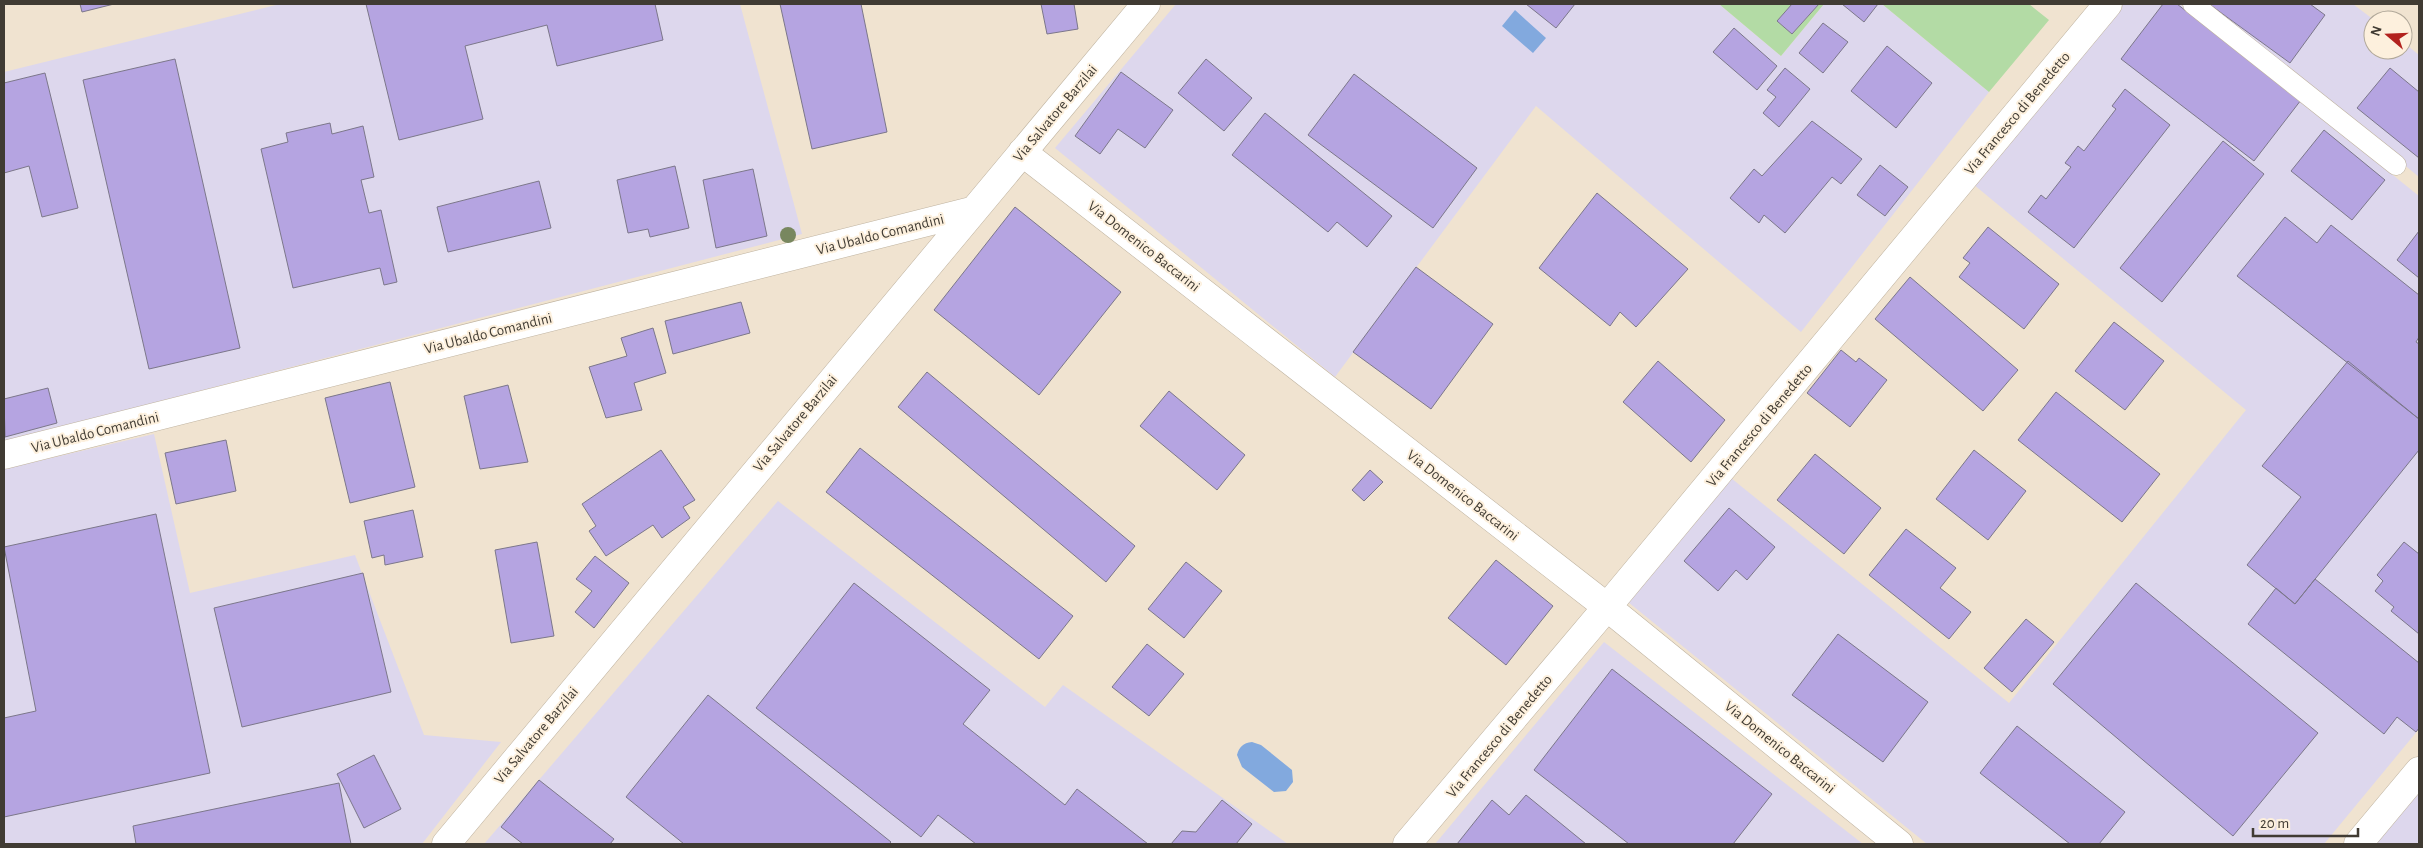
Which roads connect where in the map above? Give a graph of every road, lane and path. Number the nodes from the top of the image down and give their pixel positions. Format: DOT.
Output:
graph roads {
  1 [pos="1146,4"];
  2 [pos="2108,4"];
  3 [pos="2193,4"];
  4 [pos="1022,152"];
  5 [pos="2396,165"];
  6 [pos="971,212"];
  7 [pos="4,455"];
  8 [pos="1607,607"];
  9 [pos="2419,771"];
  10 [pos="446,844"];
  11 [pos="1407,844"];
  12 [pos="1899,844"];
  13 [pos="2358,844"];
  1 -- 4 [label="street, Via Salvatore Barzilai"];
  2 -- 8 [label="street, Via Francesco di Benedetto"];
  3 -- 5 [label="lane"];
  4 -- 6 [label="street, Via Salvatore Barzilai"];
  4 -- 8 [label="street, Via Domenico Baccarini"];
  6 -- 7 [label="street, Via Ubaldo Comandini"];
  6 -- 10 [label="street, Via Salvatore Barzilai"];
  8 -- 11 [label="street, Via Francesco di Benedetto"];
  8 -- 12 [label="street, Via Domenico Baccarini"];
  9 -- 13 [label="street"];
}
